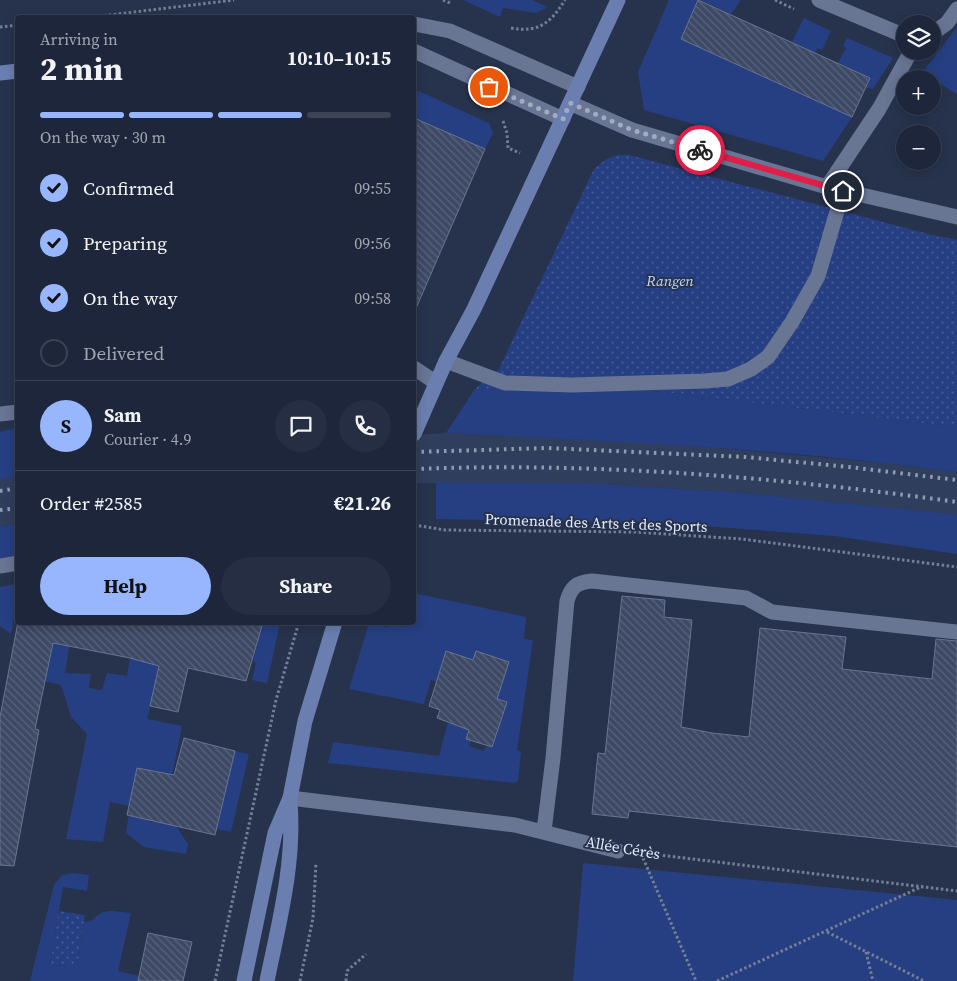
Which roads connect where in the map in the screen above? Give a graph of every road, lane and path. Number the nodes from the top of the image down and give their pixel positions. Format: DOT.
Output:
graph roads {
  1 [pos="234,0"];
  2 [pos="443,0"];
  3 [pos="565,0"];
  4 [pos="618,0"];
  5 [pos="819,0"];
  6 [pos="457,6"];
  7 [pos="957,8"];
  8 [pos="109,15"];
  9 [pos="416,24"];
  10 [pos="502,24"];
  11 [pos="15,25"];
  12 [pos="0,27"];
  13 [pos="941,27"];
  14 [pos="896,32"];
  15 [pos="416,52"];
  16 [pos="906,60"];
  17 [pos="15,71"];
  18 [pos="0,73"];
  19 [pos="578,87"];
  20 [pos="570,103"];
  21 [pos="563,119"];
  22 [pos="827,187"];
  23 [pos="843,191"];
  24 [pos="957,217"];
  25 [pos="446,361"];
  26 [pos="416,369"];
  27 [pos="434,382"];
  28 [pos="15,412"];
  29 [pos="0,414"];
  30 [pos="416,421"];
  31 [pos="416,429"];
  32 [pos="416,526"];
  33 [pos="15,564"];
  34 [pos="0,566"];
  35 [pos="957,567"];
  36 [pos="297,625"];
  37 [pos="335,625"];
  38 [pos="957,632"];
  39 [pos="290,798"];
  40 [pos="544,831"];
  41 [pos="618,850"];
  42 [pos="924,886"];
  43 [pos="957,891"];
  44 [pos="826,931"];
  45 [pos="866,952"];
  46 [pos="366,954"];
  47 [pos="215,981"];
  48 [pos="244,981"];
  49 [pos="267,981"];
  50 [pos="346,981"];
  51 [pos="696,981"];
  52 [pos="718,981"];
  53 [pos="873,981"];
  54 [pos="924,981"];
  1 -- 8 [label="path"];
  2 -- 6 [label="path"];
  3 -- 10 [label="path"];
  4 -- 19 [label="main road"];
  5 -- 14 [label="street"];
  7 -- 13 [label="street"];
  9 -- 19 [label="street"];
  11 -- 12 [label="path"];
  15 -- 21 [label="street"];
  16 -- 22 [label="street"];
  17 -- 18 [label="main road"];
  19 -- 20 [label="main road"];
  20 -- 21 [label="main road"];
  20 -- 22 [label="street"];
  21 -- 25 [label="main road"];
  22 -- 23 [label="street"];
  23 -- 24 [label="street"];
  23 -- 25 [label="street"];
  25 -- 27 [label="main road"];
  25 -- 31 [label="main road"];
  26 -- 27 [label="street"];
  27 -- 30 [label="main road"];
  28 -- 29 [label="street"];
  32 -- 35 [label="path, Promenade des Arts et des Sports"];
  33 -- 34 [label="street"];
  36 -- 47 [label="path"];
  37 -- 39 [label="main road"];
  38 -- 40 [label="street"];
  39 -- 40 [label="street, Allée Cérès"];
  39 -- 48 [label="main road"];
  39 -- 49 [label="main road"];
  40 -- 41 [label="street, Allée Cérès"];
  42 -- 43 [label="path, Allée Cérès"];
  42 -- 44 [label="path"];
  42 -- 51 [label="path, Allée Cérès"];
  44 -- 45 [label="path"];
  44 -- 52 [label="path"];
  45 -- 53 [label="path"];
  45 -- 54 [label="path"];
  46 -- 50 [label="path"];
}
